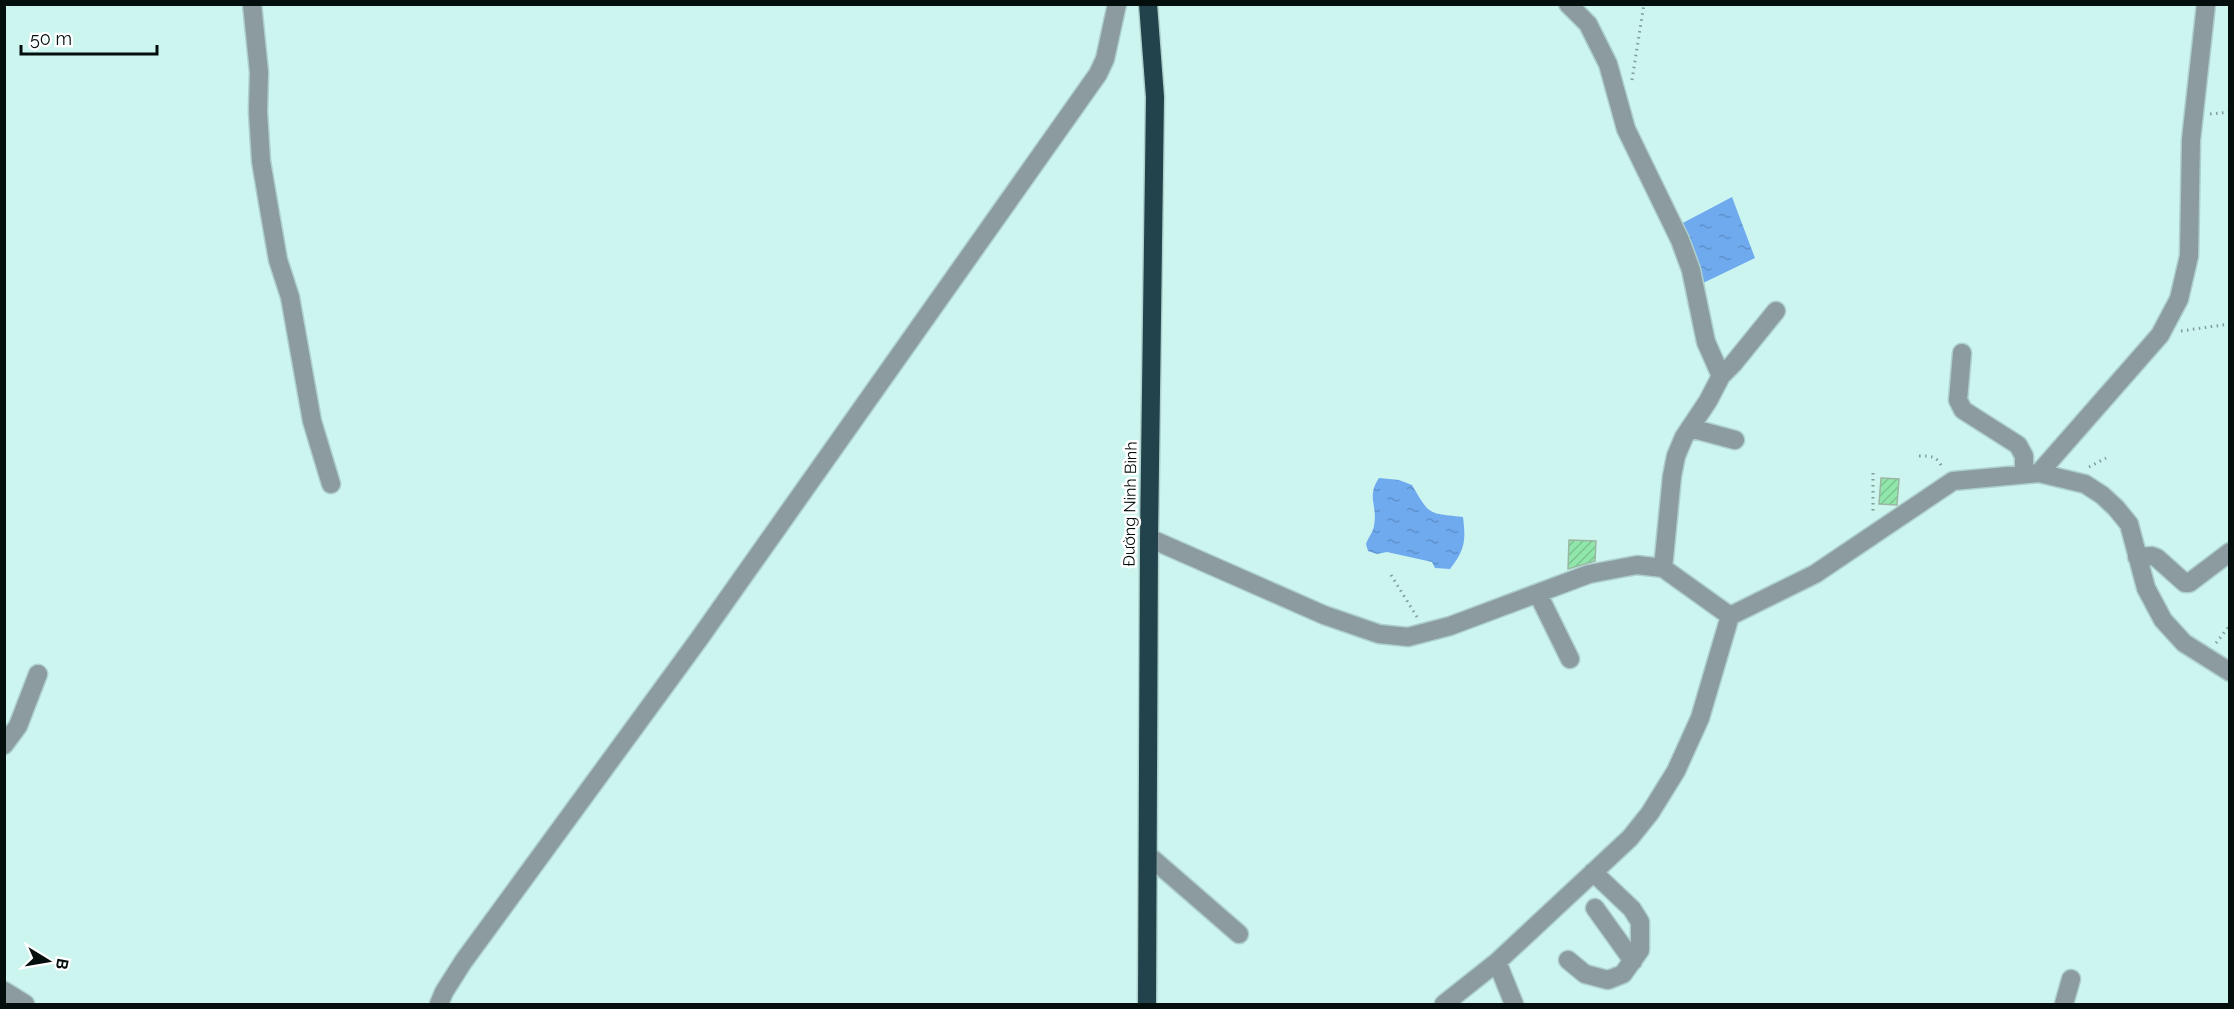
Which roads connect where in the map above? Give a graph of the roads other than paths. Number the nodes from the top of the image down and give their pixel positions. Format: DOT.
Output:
graph roads {
  1 [pos="252,4"];
  2 [pos="1117,4"];
  3 [pos="1148,4"];
  4 [pos="1568,4"];
  5 [pos="2206,4"];
  6 [pos="1776,310"];
  7 [pos="1962,353"];
  8 [pos="1721,376"];
  9 [pos="1690,428"];
  10 [pos="1735,440"];
  11 [pos="2031,473"];
  12 [pos="331,484"];
  13 [pos="1149,538"];
  14 [pos="2229,552"];
  15 [pos="2138,557"];
  16 [pos="1663,568"];
  17 [pos="1538,594"];
  18 [pos="1730,616"];
  19 [pos="1570,659"];
  20 [pos="2229,672"];
  21 [pos="38,674"];
  22 [pos="4,745"];
  23 [pos="1148,855"];
  24 [pos="1593,872"];
  25 [pos="1595,908"];
  26 [pos="1239,934"];
  27 [pos="1568,960"];
  28 [pos="1633,961"];
  29 [pos="1497,962"];
  30 [pos="2070,979"];
  31 [pos="4,991"];
  32 [pos="25,1005"];
  33 [pos="439,1005"];
  34 [pos="1147,1005"];
  35 [pos="1444,1005"];
  36 [pos="1514,1005"];
  37 [pos="2064,1005"];
  1 -- 12 [label="street"];
  2 -- 33 [label="street"];
  3 -- 13 [label="highway, Đường Ninh Bình"];
  4 -- 8 [label="street"];
  5 -- 11 [label="street"];
  6 -- 8 [label="street"];
  7 -- 11 [label="street"];
  8 -- 9 [label="street"];
  9 -- 10 [label="street"];
  9 -- 16 [label="street"];
  11 -- 15 [label="street"];
  11 -- 18 [label="street"];
  13 -- 17 [label="street"];
  13 -- 23 [label="highway, Đường Ninh Bình"];
  14 -- 15 [label="street"];
  15 -- 20 [label="street"];
  16 -- 17 [label="street"];
  16 -- 18 [label="street"];
  17 -- 19 [label="street"];
  18 -- 24 [label="street"];
  21 -- 22 [label="street"];
  23 -- 26 [label="street"];
  23 -- 34 [label="highway, Đường Ninh Bình"];
  24 -- 28 [label="street"];
  24 -- 29 [label="street"];
  25 -- 28 [label="street"];
  27 -- 28 [label="street"];
  29 -- 35 [label="street"];
  29 -- 36 [label="street"];
  30 -- 37 [label="street"];
  31 -- 32 [label="street"];
}
